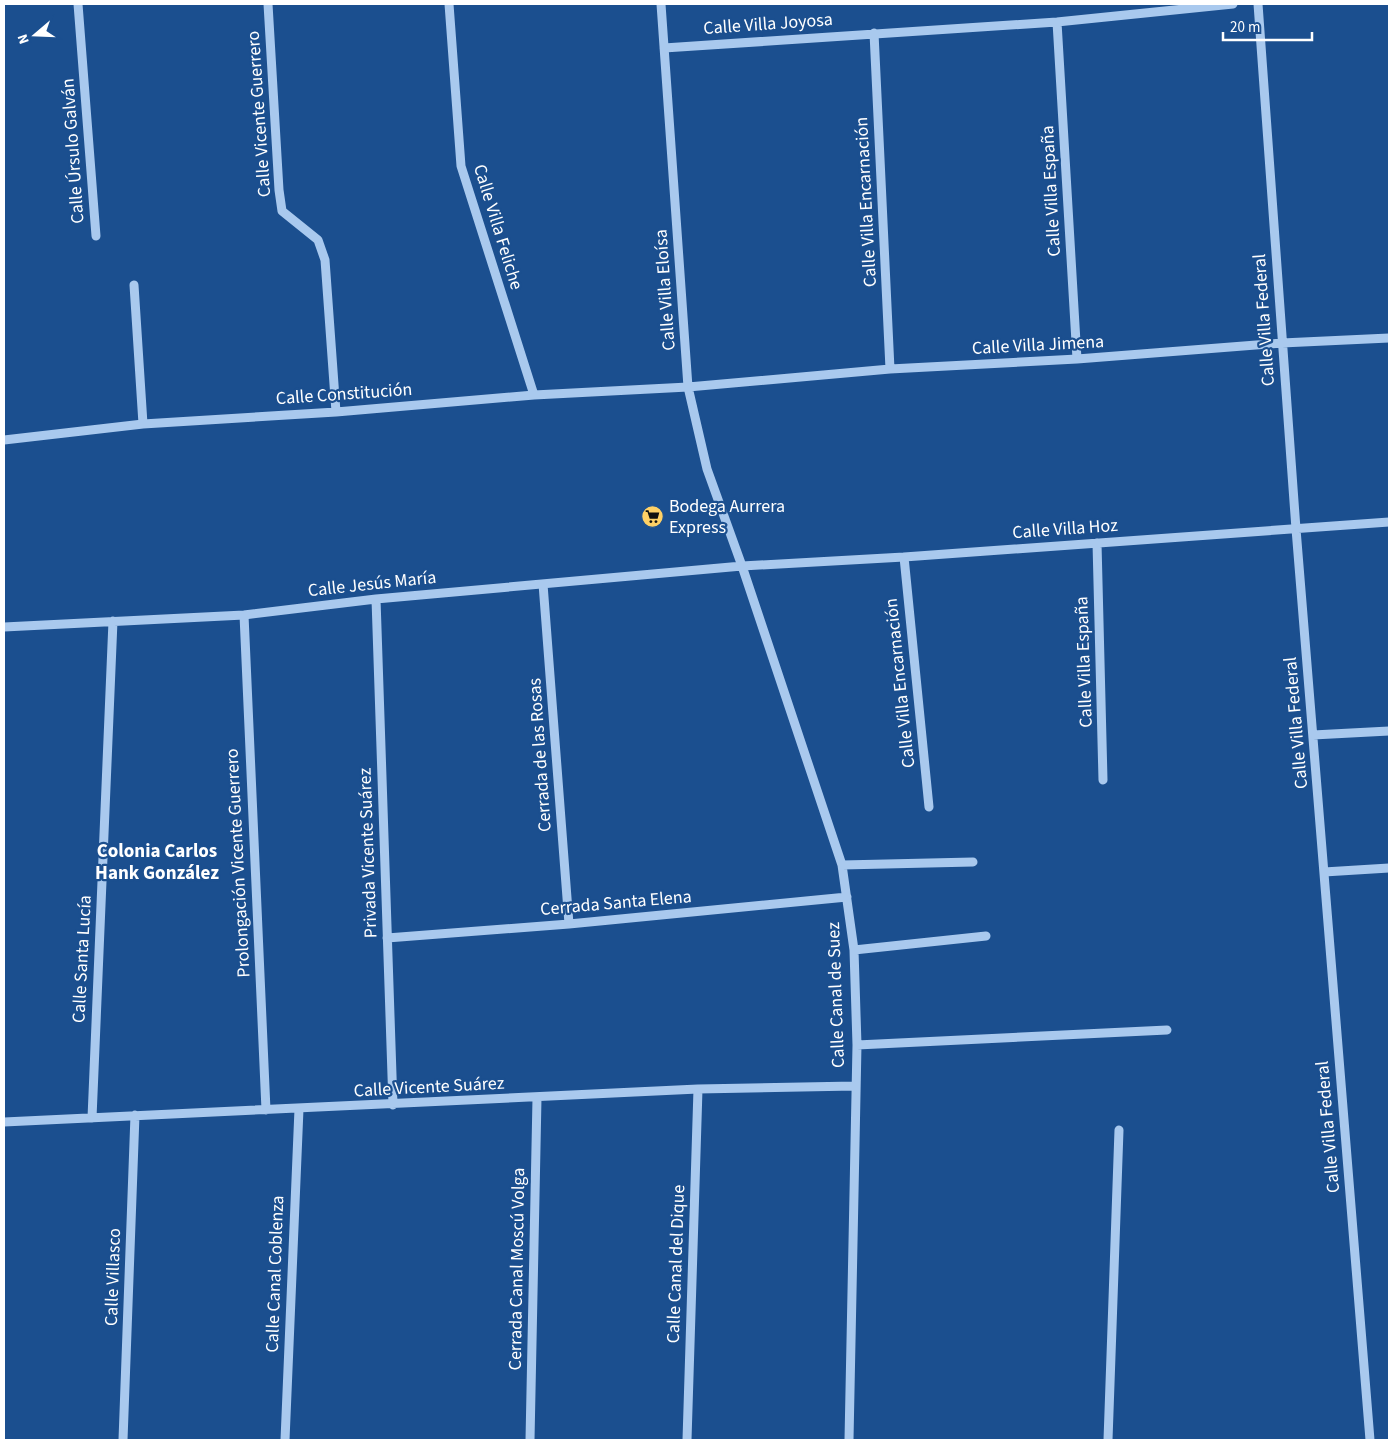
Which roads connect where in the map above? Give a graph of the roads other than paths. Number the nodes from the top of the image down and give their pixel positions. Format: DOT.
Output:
graph roads {
  1 [pos="78,4"];
  2 [pos="268,4"];
  3 [pos="449,4"];
  4 [pos="661,4"];
  5 [pos="1232,4"];
  6 [pos="1258,4"];
  7 [pos="1057,22"];
  8 [pos="874,33"];
  9 [pos="664,48"];
  10 [pos="96,236"];
  11 [pos="134,285"];
  12 [pos="1389,338"];
  13 [pos="1282,344"];
  14 [pos="1077,359"];
  15 [pos="890,369"];
  16 [pos="688,387"];
  17 [pos="534,395"];
  18 [pos="336,412"];
  19 [pos="144,424"];
  20 [pos="4,440"];
  21 [pos="1389,522"];
  22 [pos="1296,529"];
  23 [pos="1097,543"];
  24 [pos="904,556"];
  25 [pos="742,566"];
  26 [pos="543,584"];
  27 [pos="376,599"];
  28 [pos="244,615"];
  29 [pos="114,621"];
  30 [pos="4,627"];
  31 [pos="1389,731"];
  32 [pos="1313,735"];
  33 [pos="1103,780"];
  34 [pos="929,807"];
  35 [pos="974,862"];
  36 [pos="842,865"];
  37 [pos="1389,868"];
  38 [pos="1324,872"];
  39 [pos="847,897"];
  40 [pos="569,924"];
  41 [pos="986,936"];
  42 [pos="387,938"];
  43 [pos="854,950"];
  44 [pos="1166,1030"];
  45 [pos="856,1045"];
  46 [pos="855,1086"];
  47 [pos="698,1090"];
  48 [pos="537,1098"];
  49 [pos="393,1105"];
  50 [pos="299,1109"];
  51 [pos="266,1110"];
  52 [pos="135,1115"];
  53 [pos="92,1118"];
  54 [pos="4,1122"];
  55 [pos="1119,1130"];
  56 [pos="124,1440"];
  57 [pos="285,1440"];
  58 [pos="530,1440"];
  59 [pos="687,1440"];
  60 [pos="849,1440"];
  61 [pos="1108,1440"];
  62 [pos="1370,1440"];
  1 -- 10 [label="street, Calle Úrsulo Galván"];
  2 -- 18 [label="street, Calle Vicente Guerrero"];
  3 -- 17 [label="street, Calle Villa Feliche"];
  4 -- 9 [label="street, Calle Villa Eloísa"];
  5 -- 7 [label="street, Calle Villa Joyosa"];
  6 -- 13 [label="street, Calle Villa Federal"];
  7 -- 8 [label="street, Calle Villa Joyosa"];
  7 -- 14 [label="street, Calle Villa España"];
  8 -- 9 [label="street, Calle Villa Joyosa"];
  8 -- 15 [label="street, Calle Villa Encarnación"];
  9 -- 16 [label="street, Calle Villa Eloísa"];
  11 -- 19 [label="street"];
  12 -- 13 [label="street, Calle Villa Jimena"];
  13 -- 14 [label="street, Calle Villa Jimena"];
  13 -- 22 [label="street, Calle Villa Federal"];
  14 -- 15 [label="street, Calle Villa Jimena"];
  15 -- 16 [label="street, Calle Villa Jimena"];
  16 -- 17 [label="street, Calle Constitución"];
  16 -- 25 [label="street, Calle Villa Eloísa"];
  17 -- 18 [label="street, Calle Constitución"];
  18 -- 19 [label="street, Calle Constitución"];
  19 -- 20 [label="street, Calle Constitución"];
  21 -- 22 [label="street, Calle Villa Hoz"];
  22 -- 23 [label="street, Calle Villa Hoz"];
  22 -- 32 [label="street, Calle Villa Federal"];
  23 -- 24 [label="street, Calle Villa Hoz"];
  23 -- 33 [label="street, Calle Villa España"];
  24 -- 25 [label="street, Calle Villa Hoz"];
  24 -- 34 [label="street, Calle Villa Encarnación"];
  25 -- 26 [label="street, Calle Jesús María"];
  25 -- 36 [label="street, Calle Canal de Suez"];
  26 -- 27 [label="street, Calle Jesús María"];
  26 -- 40 [label="street, Cerrada de las Rosas"];
  27 -- 28 [label="street, Calle Jesús María"];
  27 -- 42 [label="street, Privada Vicente Suárez"];
  28 -- 29 [label="street, Calle Jesús María"];
  28 -- 51 [label="street, Prolongación Vicente Guerrero"];
  29 -- 30 [label="street, Calle Jesús María"];
  29 -- 53 [label="street, Calle Santa Lucía"];
  31 -- 32 [label="street"];
  32 -- 38 [label="street, Calle Villa Federal"];
  35 -- 36 [label="street"];
  36 -- 39 [label="street, Calle Canal de Suez"];
  37 -- 38 [label="street"];
  38 -- 62 [label="street, Calle Villa Federal"];
  39 -- 40 [label="street, Cerrada Santa Elena"];
  39 -- 43 [label="street, Calle Canal de Suez"];
  40 -- 42 [label="street, Cerrada Santa Elena"];
  41 -- 43 [label="street"];
  42 -- 49 [label="street, Privada Vicente Suárez"];
  43 -- 45 [label="street, Calle Canal de Suez"];
  44 -- 45 [label="street"];
  45 -- 46 [label="street, Calle Canal de Suez"];
  46 -- 47 [label="street, Calle Vicente Suárez"];
  46 -- 60 [label="street, Calle Canal de Suez"];
  47 -- 48 [label="street, Calle Vicente Suárez"];
  47 -- 59 [label="street, Calle Canal del Dique"];
  48 -- 49 [label="street, Calle Vicente Suárez"];
  48 -- 58 [label="street, Cerrada Canal Moscú Volga"];
  49 -- 50 [label="street, Calle Vicente Suárez"];
  50 -- 51 [label="street, Calle Vicente Suárez"];
  50 -- 57 [label="street, Calle Canal Coblenza"];
  51 -- 52 [label="street, Calle Vicente Suárez"];
  52 -- 53 [label="street, Calle Vicente Suárez"];
  52 -- 56 [label="street, Calle Villasco"];
  53 -- 54 [label="street, Calle Vicente Suárez"];
  55 -- 61 [label="street"];
}
